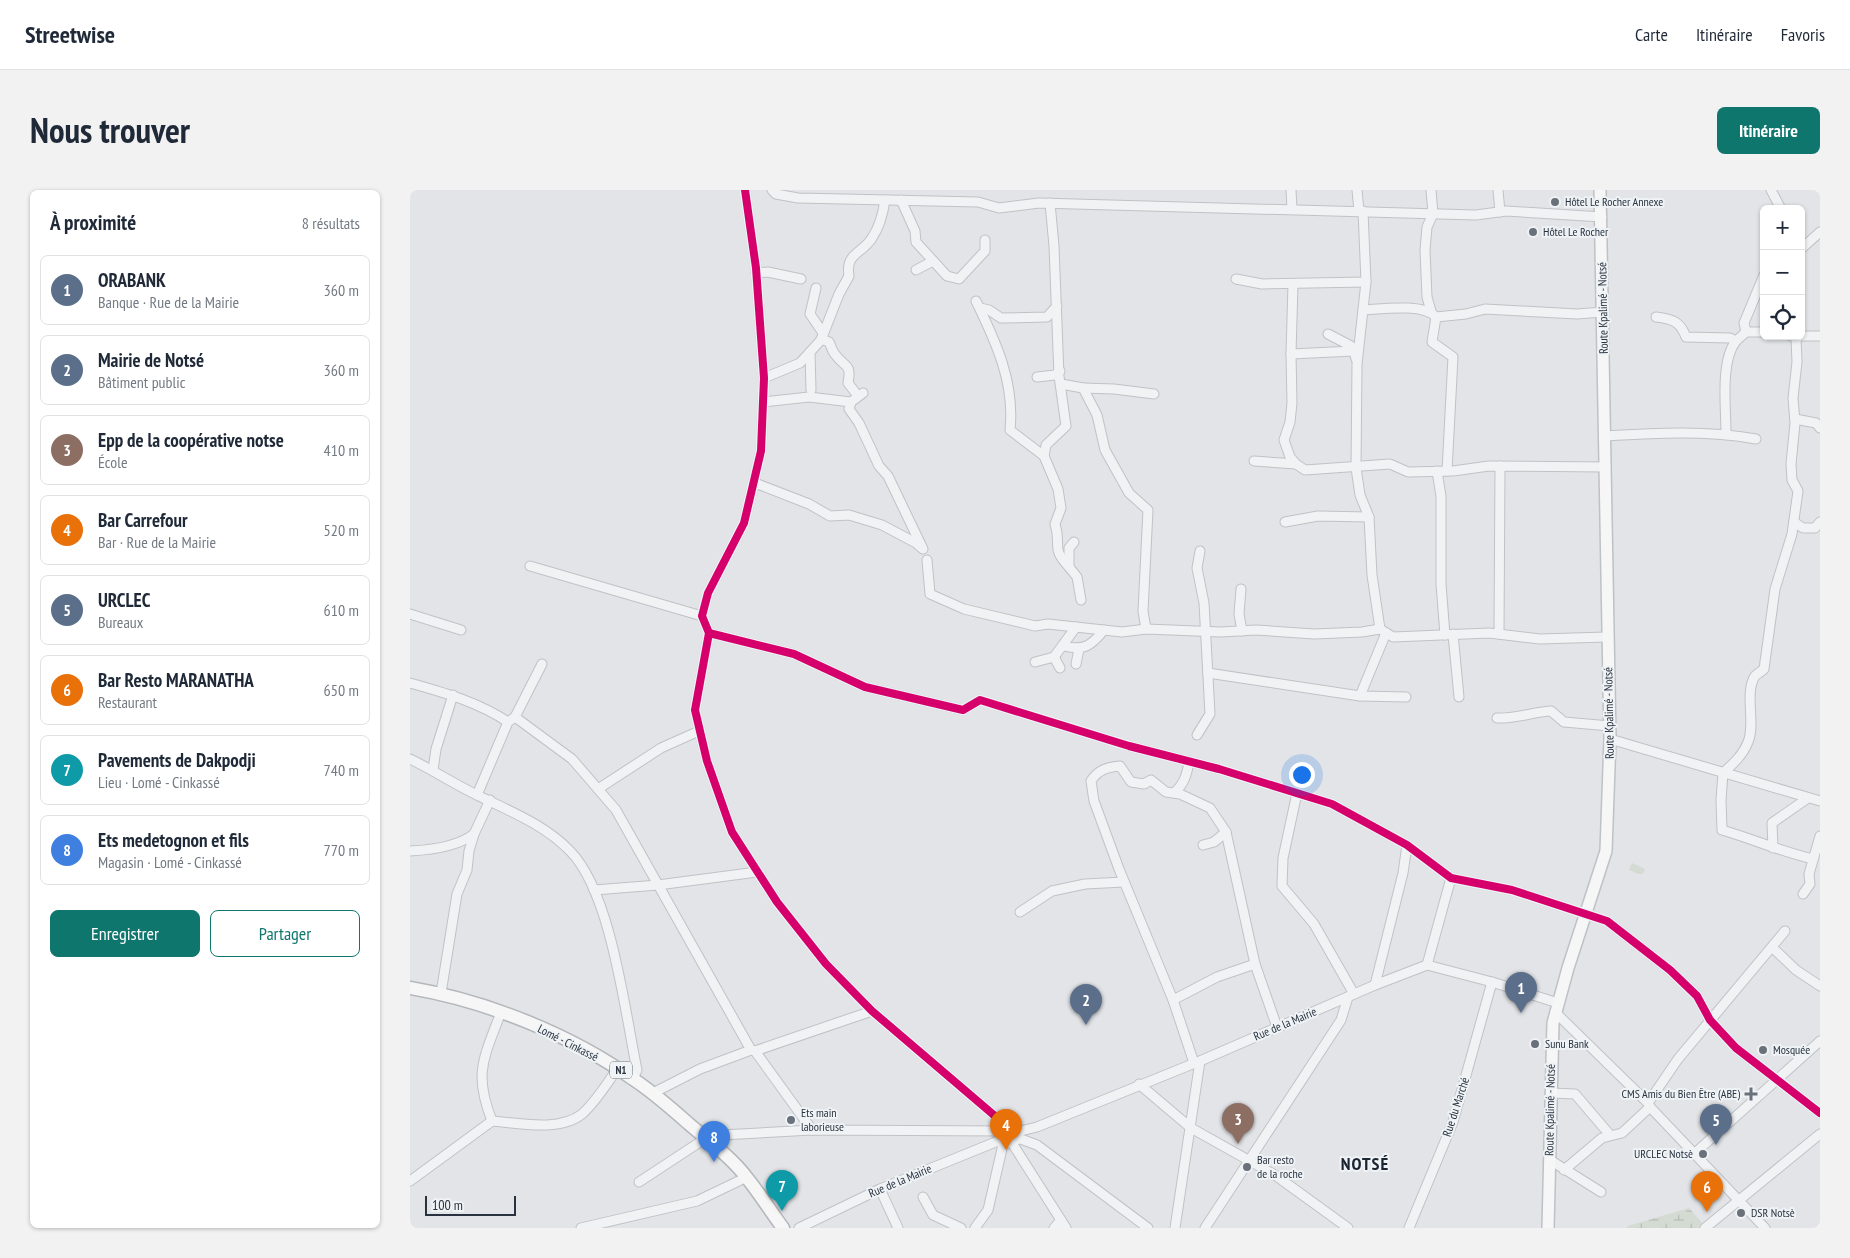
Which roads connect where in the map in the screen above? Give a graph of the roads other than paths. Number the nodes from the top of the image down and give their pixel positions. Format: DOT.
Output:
graph roads {
  1 [pos="745,190"];
  2 [pos="772,190"];
  3 [pos="1291,190"];
  4 [pos="1357,190"];
  5 [pos="1431,190"];
  6 [pos="1498,190"];
  7 [pos="1600,190"];
  8 [pos="1771,190"];
  9 [pos="885,200"];
  10 [pos="901,200"];
  11 [pos="1050,203"];
  12 [pos="1779,205"];
  13 [pos="1292,209"];
  14 [pos="1361,211"];
  15 [pos="1500,212"];
  16 [pos="1433,214"];
  17 [pos="1602,217"];
  18 [pos="1820,232"];
  19 [pos="985,240"];
  20 [pos="1805,245"];
  21 [pos="934,261"];
  22 [pos="916,270"];
  23 [pos="756,273"];
  24 [pos="801,279"];
  25 [pos="1236,279"];
  26 [pos="1366,282"];
  27 [pos="1294,284"];
  28 [pos="1760,285"];
  29 [pos="816,288"];
  30 [pos="1057,306"];
  31 [pos="1363,310"];
  32 [pos="1603,312"];
  33 [pos="1434,314"];
  34 [pos="1656,317"];
  35 [pos="828,320"];
  36 [pos="815,322"];
  37 [pos="1746,332"];
  38 [pos="1760,332"];
  39 [pos="1328,334"];
  40 [pos="822,336"];
  41 [pos="1820,336"];
  42 [pos="1805,337"];
  43 [pos="1794,340"];
  44 [pos="1736,341"];
  45 [pos="1354,351"];
  46 [pos="810,352"];
  47 [pos="1290,354"];
  48 [pos="1357,364"];
  49 [pos="1060,371"];
  50 [pos="1036,377"];
  51 [pos="764,378"];
  52 [pos="1061,384"];
  53 [pos="1083,388"];
  54 [pos="812,390"];
  55 [pos="1154,394"];
  56 [pos="857,397"];
  57 [pos="763,402"];
  58 [pos="1795,419"];
  59 [pos="1820,428"];
  60 [pos="1726,434"];
  61 [pos="1605,436"];
  62 [pos="1756,438"];
  63 [pos="1044,456"];
  64 [pos="1254,461"];
  65 [pos="1296,464"];
  66 [pos="1500,466"];
  67 [pos="1606,467"];
  68 [pos="1356,468"];
  69 [pos="1437,471"];
  70 [pos="1447,471"];
  71 [pos="755,483"];
  72 [pos="1369,516"];
  73 [pos="1285,522"];
  74 [pos="1794,522"];
  75 [pos="1818,526"];
  76 [pos="1074,542"];
  77 [pos="1200,551"];
  78 [pos="927,560"];
  79 [pos="530,566"];
  80 [pos="1069,566"];
  81 [pos="1241,589"];
  82 [pos="1080,600"];
  83 [pos="410,614"];
  84 [pos="702,616"];
  85 [pos="1076,627"];
  86 [pos="1146,629"];
  87 [pos="461,630"];
  88 [pos="1104,630"];
  89 [pos="1242,631"];
  90 [pos="1383,631"];
  91 [pos="1205,632"];
  92 [pos="709,633"];
  93 [pos="1499,634"];
  94 [pos="1449,635"];
  95 [pos="1607,637"];
  96 [pos="1064,646"];
  97 [pos="1078,649"];
  98 [pos="1054,657"];
  99 [pos="1035,662"];
  100 [pos="542,664"];
  101 [pos="1076,664"];
  102 [pos="1060,668"];
  103 [pos="1208,673"];
  104 [pos="410,683"];
  105 [pos="453,695"];
  106 [pos="1360,696"];
  107 [pos="1406,697"];
  108 [pos="1459,697"];
  109 [pos="1498,718"];
  110 [pos="511,719"];
  111 [pos="1610,726"];
  112 [pos="699,731"];
  113 [pos="1197,735"];
  114 [pos="1610,739"];
  115 [pos="410,759"];
  116 [pos="1189,761"];
  117 [pos="433,770"];
  118 [pos="1723,773"];
  119 [pos="598,789"];
  120 [pos="1174,793"];
  121 [pos="1297,793"];
  122 [pos="477,795"];
  123 [pos="1808,798"];
  124 [pos="490,800"];
  125 [pos="1820,801"];
  126 [pos="1226,832"];
  127 [pos="474,834"];
  128 [pos="1820,838"];
  129 [pos="1203,844"];
  130 [pos="1407,844"];
  131 [pos="1773,848"];
  132 [pos="411,854"];
  133 [pos="1813,859"];
  134 [pos="758,872"];
  135 [pos="1451,878"];
  136 [pos="1124,882"];
  137 [pos="658,885"];
  138 [pos="594,890"];
  139 [pos="1803,894"];
  140 [pos="1020,912"];
  141 [pos="1587,914"];
  142 [pos="1785,931"];
  143 [pos="1772,947"];
  144 [pos="1255,964"];
  145 [pos="1427,965"];
  146 [pos="1492,982"];
  147 [pos="1375,985"];
  148 [pos="1820,986"];
  149 [pos="410,988"];
  150 [pos="441,993"];
  151 [pos="1351,996"];
  152 [pos="1173,1000"];
  153 [pos="1556,1008"];
  154 [pos="872,1011"];
  155 [pos="501,1012"];
  156 [pos="1710,1020"];
  157 [pos="1278,1027"];
  158 [pos="1820,1041"];
  159 [pos="753,1051"];
  160 [pos="1197,1062"];
  161 [pos="618,1068"];
  162 [pos="634,1078"];
  163 [pos="1778,1080"];
  164 [pos="1139,1084"];
  165 [pos="1551,1092"];
  166 [pos="653,1093"];
  167 [pos="1649,1105"];
  168 [pos="1820,1113"];
  169 [pos="492,1121"];
  170 [pos="1191,1128"];
  171 [pos="812,1130"];
  172 [pos="1820,1134"];
  173 [pos="1610,1135"];
  174 [pos="1010,1136"];
  175 [pos="704,1137"];
  176 [pos="1695,1153"];
  177 [pos="1550,1160"];
  178 [pos="1249,1162"];
  179 [pos="1564,1170"];
  180 [pos="746,1177"];
  181 [pos="410,1181"];
  182 [pos="639,1182"];
  183 [pos="880,1189"];
  184 [pos="1600,1192"];
  185 [pos="923,1197"];
  186 [pos="1740,1200"];
  187 [pos="1063,1224"];
  188 [pos="975,1227"];
  189 [pos="581,1228"];
  190 [pos="783,1228"];
  191 [pos="799,1228"];
  192 [pos="898,1228"];
  193 [pos="961,1228"];
  194 [pos="1054,1228"];
  195 [pos="1148,1228"];
  196 [pos="1175,1228"];
  197 [pos="1205,1228"];
  198 [pos="1348,1228"];
  199 [pos="1409,1228"];
  200 [pos="1548,1228"];
  201 [pos="1705,1228"];
  202 [pos="1765,1228"];
  1 -- 23 [label="street"];
  2 -- 9 [label="street"];
  3 -- 13 [label="street"];
  4 -- 14 [label="street"];
  5 -- 16 [label="street"];
  6 -- 15 [label="street"];
  7 -- 17 [label="main road, Route Kpalimé - Notsé"];
  8 -- 12 [label="street"];
  9 -- 10 [label="street"];
  9 -- 35 [label="street"];
  10 -- 11 [label="street"];
  10 -- 21 [label="street"];
  11 -- 13 [label="street"];
  11 -- 30 [label="street"];
  13 -- 14 [label="street"];
  14 -- 16 [label="street"];
  14 -- 26 [label="street"];
  15 -- 16 [label="street"];
  15 -- 17 [label="street"];
  16 -- 33 [label="street"];
  17 -- 32 [label="main road, Route Kpalimé - Notsé"];
  18 -- 20 [label="street"];
  19 -- 21 [label="street"];
  21 -- 22 [label="street"];
  23 -- 24 [label="street"];
  23 -- 51 [label="street"];
  25 -- 27 [label="street"];
  26 -- 27 [label="street"];
  26 -- 31 [label="street"];
  27 -- 47 [label="street"];
  28 -- 37 [label="street"];
  29 -- 36 [label="street"];
  30 -- 49 [label="street"];
  30 -- 63 [label="street"];
  31 -- 33 [label="street"];
  31 -- 48 [label="street"];
  32 -- 33 [label="street"];
  32 -- 61 [label="main road, Route Kpalimé - Notsé"];
  33 -- 70 [label="street"];
  34 -- 44 [label="street"];
  35 -- 36 [label="street"];
  35 -- 40 [label="street"];
  36 -- 40 [label="street"];
  37 -- 38 [label="street"];
  37 -- 44 [label="street"];
  39 -- 45 [label="street"];
  40 -- 46 [label="street"];
  40 -- 56 [label="street"];
  41 -- 42 [label="street"];
  43 -- 58 [label="street"];
  44 -- 60 [label="street"];
  45 -- 47 [label="street"];
  45 -- 48 [label="street"];
  46 -- 51 [label="street"];
  46 -- 54 [label="street"];
  47 -- 65 [label="street"];
  48 -- 68 [label="street"];
  49 -- 50 [label="street"];
  49 -- 52 [label="street"];
  51 -- 57 [label="street"];
  52 -- 53 [label="street"];
  52 -- 63 [label="street"];
  53 -- 55 [label="street"];
  53 -- 86 [label="street"];
  56 -- 57 [label="street"];
  56 -- 71 [label="street"];
  57 -- 71 [label="street"];
  58 -- 59 [label="street"];
  58 -- 74 [label="street"];
  60 -- 61 [label="street"];
  60 -- 62 [label="street"];
  61 -- 67 [label="main road, Route Kpalimé - Notsé"];
  63 -- 80 [label="street"];
  64 -- 65 [label="street"];
  65 -- 68 [label="street"];
  66 -- 67 [label="street"];
  66 -- 70 [label="street"];
  66 -- 93 [label="street"];
  67 -- 95 [label="main road, Route Kpalimé - Notsé"];
  68 -- 69 [label="street"];
  68 -- 72 [label="street"];
  69 -- 70 [label="street"];
  69 -- 94 [label="street"];
  71 -- 84 [label="street"];
  72 -- 73 [label="street"];
  72 -- 90 [label="street"];
  74 -- 75 [label="street"];
  74 -- 118 [label="street"];
  76 -- 80 [label="street"];
  77 -- 91 [label="street"];
  78 -- 85 [label="street"];
  79 -- 84 [label="street"];
  80 -- 82 [label="street"];
  81 -- 89 [label="street"];
  83 -- 87 [label="street"];
  84 -- 92 [label="street"];
  85 -- 88 [label="street"];
  85 -- 96 [label="street"];
  86 -- 88 [label="street"];
  86 -- 91 [label="street"];
  88 -- 97 [label="street"];
  89 -- 90 [label="street"];
  89 -- 91 [label="street"];
  90 -- 94 [label="street"];
  90 -- 106 [label="street"];
  91 -- 103 [label="street"];
  92 -- 112 [label="street"];
  92 -- 116 [label="street"];
  93 -- 94 [label="street"];
  93 -- 95 [label="street"];
  94 -- 108 [label="street"];
  95 -- 111 [label="main road, Route Kpalimé - Notsé"];
  96 -- 97 [label="street"];
  96 -- 98 [label="street"];
  97 -- 101 [label="street"];
  98 -- 99 [label="street"];
  98 -- 102 [label="street"];
  100 -- 110 [label="street"];
  103 -- 106 [label="street"];
  103 -- 113 [label="street"];
  104 -- 105 [label="street"];
  105 -- 110 [label="street"];
  105 -- 117 [label="street"];
  106 -- 107 [label="street"];
  109 -- 111 [label="street"];
  110 -- 119 [label="street"];
  110 -- 122 [label="street"];
  111 -- 114 [label="main road, Route Kpalimé - Notsé"];
  112 -- 119 [label="street"];
  112 -- 134 [label="street"];
  114 -- 118 [label="street"];
  114 -- 141 [label="main road, Route Kpalimé - Notsé"];
  115 -- 117 [label="street"];
  116 -- 120 [label="street"];
  116 -- 121 [label="street"];
  117 -- 122 [label="street"];
  118 -- 123 [label="street"];
  118 -- 131 [label="street"];
  119 -- 137 [label="street"];
  120 -- 126 [label="street"];
  120 -- 136 [label="street"];
  121 -- 130 [label="street"];
  121 -- 151 [label="street"];
  122 -- 124 [label="street"];
  123 -- 125 [label="street"];
  123 -- 131 [label="street"];
  124 -- 127 [label="street"];
  124 -- 138 [label="street"];
  126 -- 129 [label="street"];
  126 -- 144 [label="street"];
  127 -- 132 [label="street"];
  127 -- 150 [label="street"];
  128 -- 133 [label="street"];
  130 -- 135 [label="street"];
  130 -- 147 [label="street"];
  131 -- 133 [label="street"];
  133 -- 139 [label="street"];
  134 -- 137 [label="street"];
  134 -- 154 [label="street"];
  135 -- 141 [label="street"];
  135 -- 145 [label="street"];
  136 -- 140 [label="street"];
  136 -- 152 [label="street"];
  137 -- 138 [label="street"];
  137 -- 159 [label="street"];
  138 -- 162 [label="street"];
  141 -- 153 [label="main road, Route Kpalimé - Notsé"];
  141 -- 156 [label="street"];
  142 -- 143 [label="street"];
  143 -- 148 [label="street"];
  143 -- 156 [label="street"];
  144 -- 152 [label="street"];
  144 -- 157 [label="street"];
  145 -- 146 [label="street"];
  145 -- 147 [label="street, Rue de la Mairie"];
  146 -- 153 [label="street"];
  146 -- 199 [label="street, Rue du Marché"];
  147 -- 151 [label="street, Rue de la Mairie"];
  149 -- 150 [label="highway, Lomé - Cinkassé / N1"];
  150 -- 155 [label="highway, Lomé - Cinkassé / N1"];
  151 -- 157 [label="street, Rue de la Mairie"];
  151 -- 178 [label="street"];
  152 -- 160 [label="street"];
  153 -- 165 [label="main road, Route Kpalimé - Notsé"];
  153 -- 167 [label="street"];
  154 -- 159 [label="street"];
  154 -- 174 [label="street"];
  155 -- 161 [label="highway, Lomé - Cinkassé / N1"];
  155 -- 169 [label="street"];
  156 -- 163 [label="street"];
  156 -- 167 [label="street"];
  157 -- 160 [label="street, Rue de la Mairie"];
  158 -- 163 [label="street"];
  159 -- 166 [label="street"];
  159 -- 171 [label="street"];
  160 -- 164 [label="street, Rue de la Mairie"];
  160 -- 170 [label="street"];
  161 -- 162 [label="highway, Lomé - Cinkassé / N1"];
  161 -- 169 [label="street"];
  162 -- 166 [label="highway, Lomé - Cinkassé / N1"];
  163 -- 168 [label="street"];
  163 -- 176 [label="street"];
  164 -- 170 [label="street"];
  164 -- 174 [label="street, Rue de la Mairie"];
  165 -- 173 [label="street"];
  165 -- 177 [label="main road, Route Kpalimé - Notsé"];
  166 -- 175 [label="highway, Lomé - Cinkassé / N1"];
  167 -- 173 [label="street"];
  167 -- 176 [label="street"];
  169 -- 181 [label="street"];
  170 -- 178 [label="street"];
  170 -- 196 [label="street"];
  171 -- 174 [label="street"];
  171 -- 175 [label="street"];
  172 -- 186 [label="street"];
  173 -- 179 [label="street"];
  174 -- 183 [label="street, Rue de la Mairie"];
  174 -- 187 [label="street"];
  174 -- 188 [label="street"];
  174 -- 195 [label="street"];
  175 -- 180 [label="highway, Lomé - Cinkassé / N1"];
  175 -- 182 [label="street"];
  176 -- 186 [label="street"];
  177 -- 179 [label="street"];
  177 -- 200 [label="main road, Route Kpalimé - Notsé"];
  178 -- 197 [label="street"];
  178 -- 198 [label="street"];
  179 -- 184 [label="street"];
  180 -- 189 [label="street"];
  180 -- 190 [label="highway, Lomé - Cinkassé / N1"];
  183 -- 191 [label="street, Rue de la Mairie"];
  183 -- 192 [label="street"];
  185 -- 193 [label="street"];
  186 -- 201 [label="street"];
  186 -- 202 [label="street"];
  187 -- 194 [label="street"];
}
